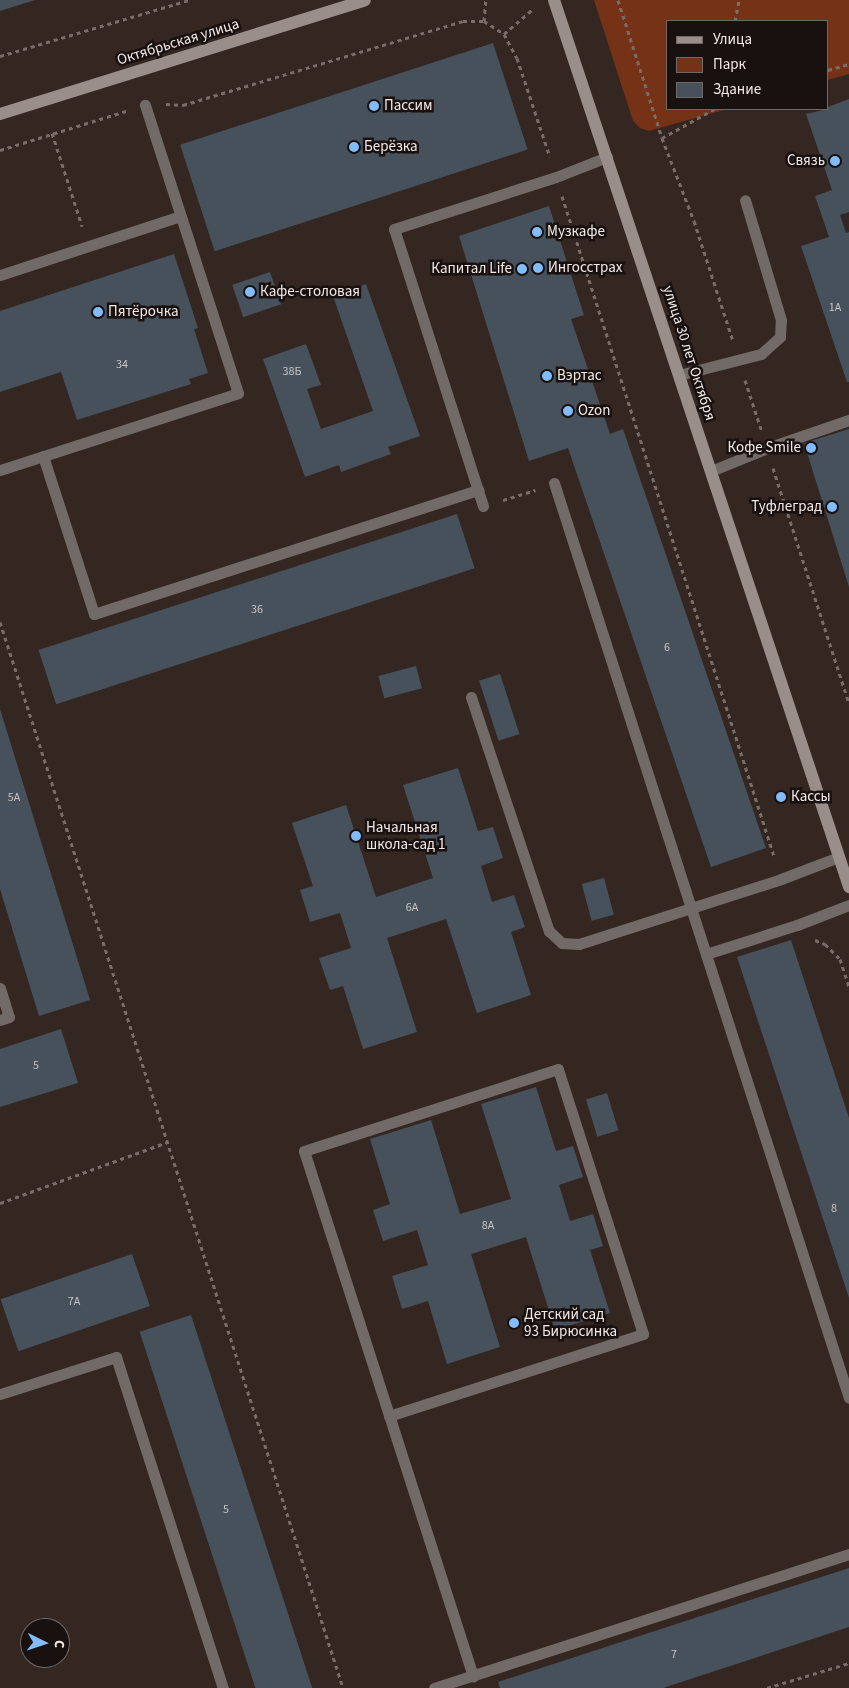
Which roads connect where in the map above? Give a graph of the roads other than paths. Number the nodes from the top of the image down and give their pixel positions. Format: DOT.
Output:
graph roads {
  1 [pos="365,0"];
  2 [pos="554,0"];
  3 [pos="145,104"];
  4 [pos="0,114"];
  5 [pos="607,157"];
  6 [pos="745,200"];
  7 [pos="181,216"];
  8 [pos="0,275"];
  9 [pos="679,375"];
  10 [pos="849,420"];
  11 [pos="43,456"];
  12 [pos="0,470"];
  13 [pos="711,471"];
  14 [pos="554,483"];
  15 [pos="478,490"];
  16 [pos="483,506"];
  17 [pos="471,697"];
  18 [pos="839,857"];
  19 [pos="849,887"];
  20 [pos="849,905"];
  21 [pos="691,908"];
  22 [pos="706,954"];
  23 [pos="0,988"];
  24 [pos="0,1020"];
  25 [pos="0,1394"];
  26 [pos="849,1398"];
  27 [pos="390,1416"];
  28 [pos="849,1554"];
  29 [pos="473,1676"];
  30 [pos="223,1688"];
  31 [pos="434,1688"];
  1 -- 4 [label="street, Октябрьская улица"];
  2 -- 5 [label="street, улица 30 лет Октября"];
  3 -- 7 [label="lane"];
  5 -- 9 [label="street, улица 30 лет Октября"];
  5 -- 15 [label="lane"];
  6 -- 9 [label="lane"];
  7 -- 8 [label="lane"];
  7 -- 11 [label="lane"];
  9 -- 13 [label="street, улица 30 лет Октября"];
  10 -- 13 [label="lane"];
  11 -- 12 [label="lane"];
  11 -- 15 [label="lane"];
  13 -- 18 [label="street, улица 30 лет Октября"];
  14 -- 21 [label="lane"];
  15 -- 16 [label="lane"];
  17 -- 21 [label="lane"];
  18 -- 19 [label="street, улица 30 лет Октября"];
  18 -- 21 [label="lane"];
  20 -- 22 [label="lane"];
  21 -- 22 [label="lane"];
  22 -- 26 [label="lane"];
  23 -- 24 [label="lane"];
  25 -- 30 [label="lane"];
  27 -- 27 [label="lane"];
  27 -- 29 [label="lane"];
  28 -- 29 [label="lane"];
  29 -- 31 [label="lane"];
}
